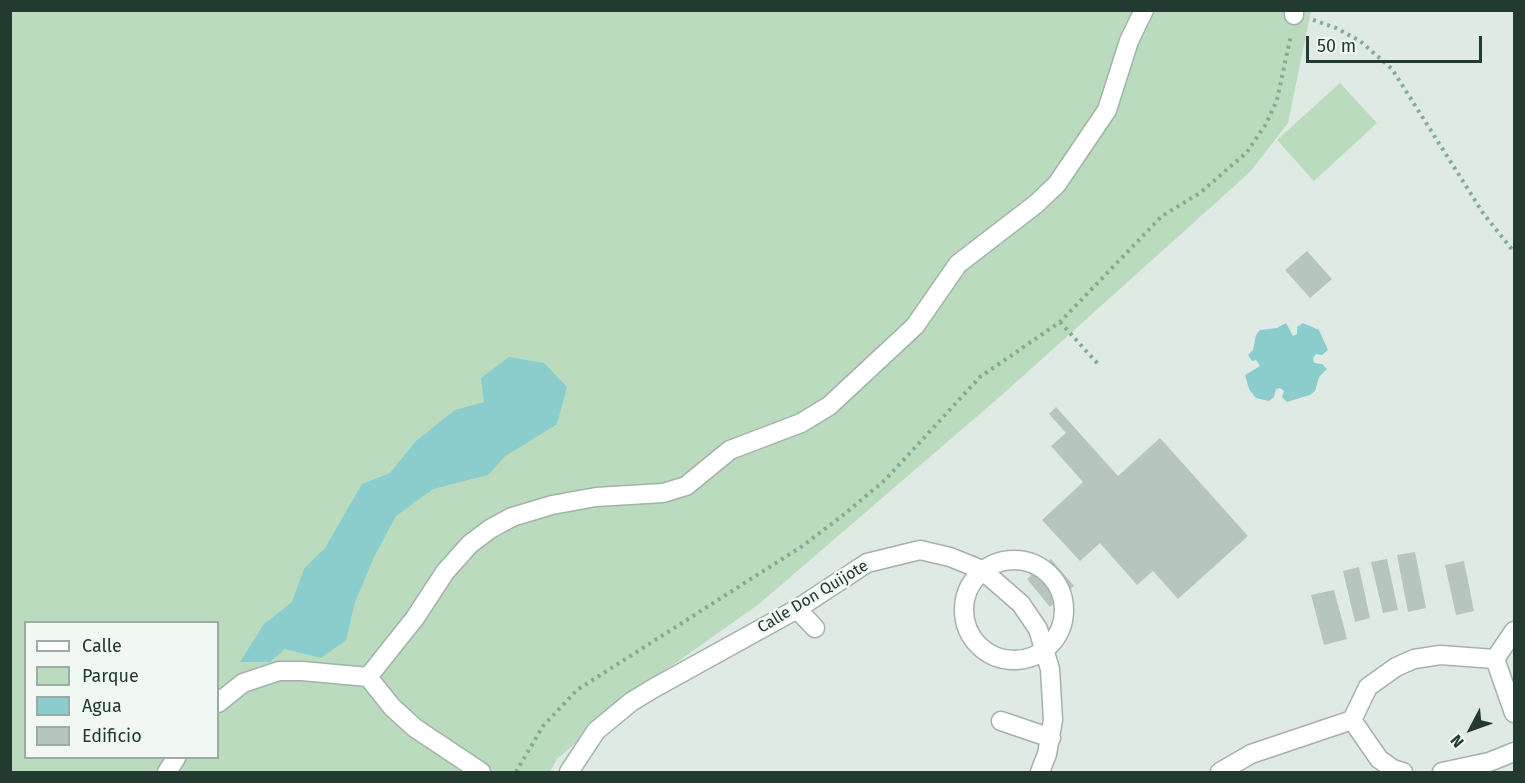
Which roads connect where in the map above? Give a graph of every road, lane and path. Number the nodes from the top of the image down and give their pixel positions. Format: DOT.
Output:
graph roads {
  1 [pos="1144,10"];
  2 [pos="1294,13"];
  3 [pos="1515,252"];
  4 [pos="1060,321"];
  5 [pos="1098,364"];
  6 [pos="982,570"];
  7 [pos="797,609"];
  8 [pos="815,628"];
  9 [pos="1515,631"];
  10 [pos="1045,650"];
  11 [pos="1495,659"];
  12 [pos="368,677"];
  13 [pos="219,702"];
  14 [pos="1515,713"];
  15 [pos="1352,720"];
  16 [pos="1001,721"];
  17 [pos="1051,738"];
  18 [pos="1515,752"];
  19 [pos="175,759"];
  20 [pos="167,772"];
  21 [pos="481,772"];
  22 [pos="516,772"];
  23 [pos="569,772"];
  24 [pos="1040,772"];
  25 [pos="1220,772"];
  26 [pos="1404,772"];
  27 [pos="1443,772"];
  1 -- 12 [label="street"];
  2 -- 3 [label="path"];
  2 -- 4 [label="path"];
  4 -- 5 [label="path"];
  4 -- 22 [label="path"];
  6 -- 7 [label="street, Calle Don Quijote"];
  6 -- 10 [label="street, Calle Don Quijote"];
  6 -- 10 [label="street"];
  6 -- 10 [label="street"];
  7 -- 8 [label="street"];
  7 -- 23 [label="street, Calle Don Quijote"];
  9 -- 11 [label="street"];
  10 -- 17 [label="street, Calle Don Quijote"];
  11 -- 14 [label="street"];
  11 -- 15 [label="street"];
  12 -- 13 [label="street"];
  12 -- 21 [label="street"];
  15 -- 25 [label="street"];
  15 -- 26 [label="street"];
  16 -- 17 [label="street"];
  17 -- 24 [label="street, Calle Don Quijote"];
  18 -- 27 [label="street"];
  19 -- 20 [label="street"];
}
